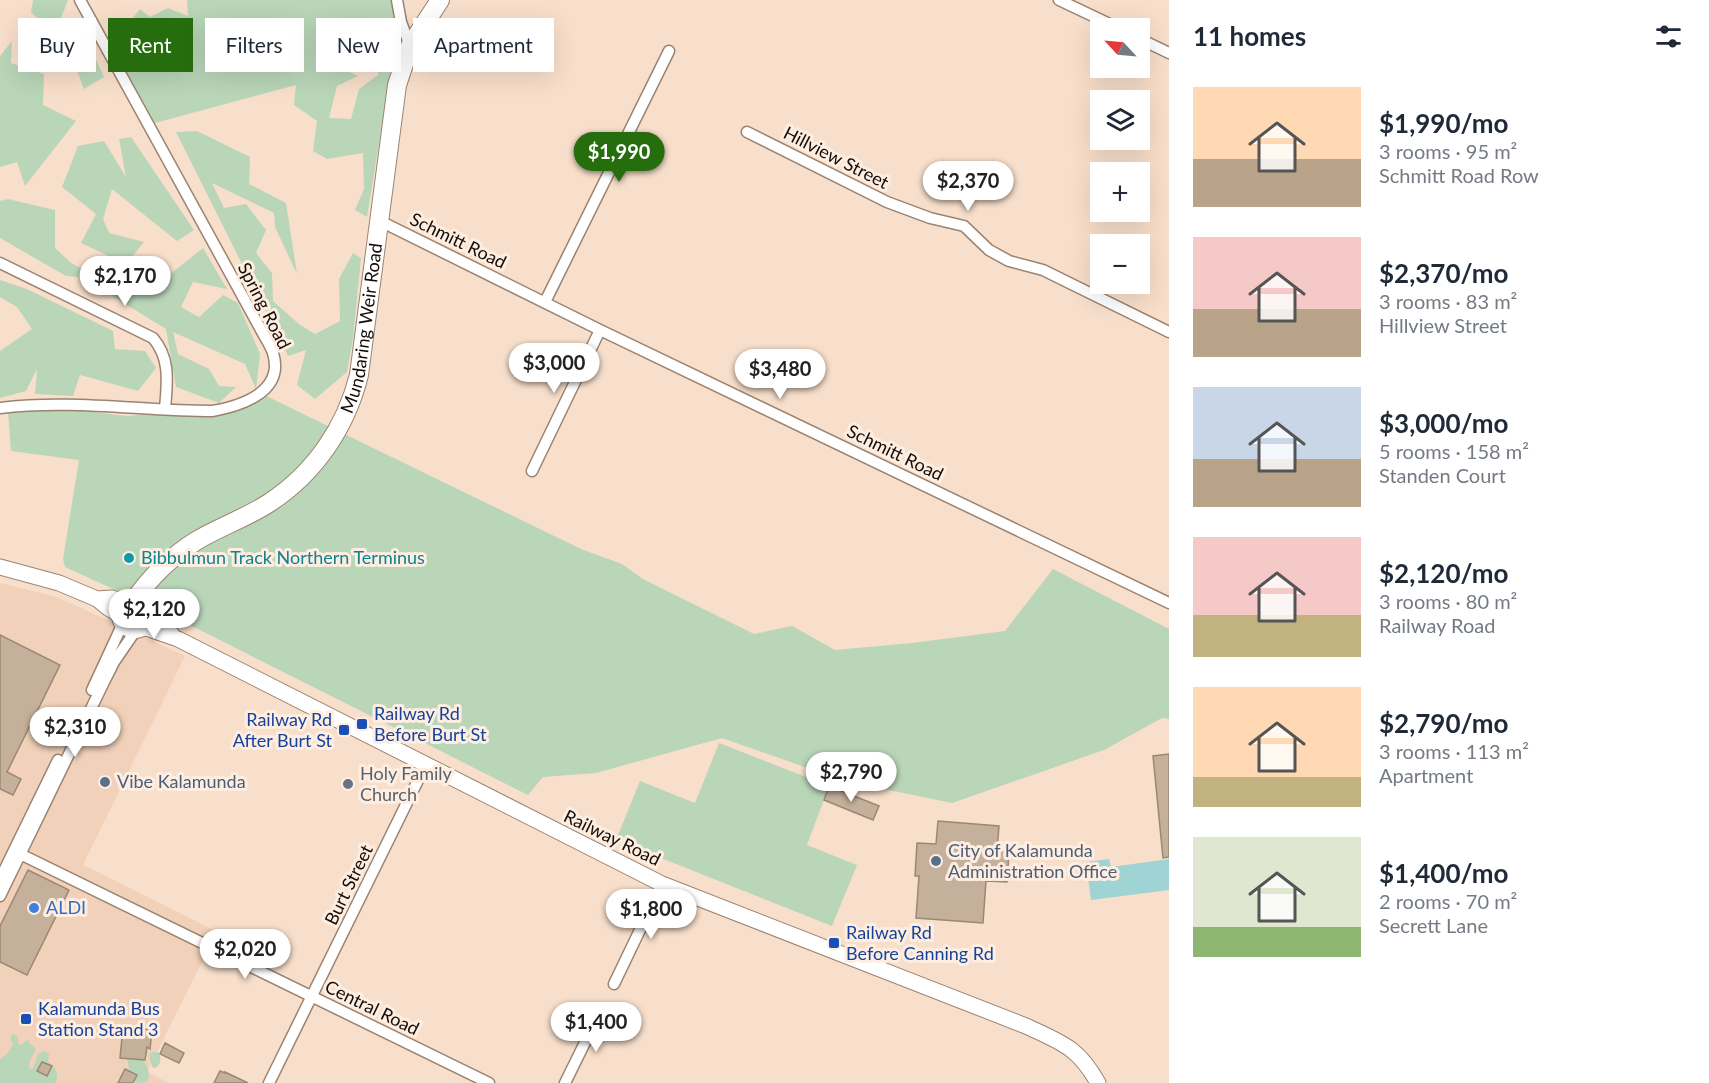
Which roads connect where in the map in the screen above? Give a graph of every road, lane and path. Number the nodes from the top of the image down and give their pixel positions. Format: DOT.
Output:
graph roads {
  1 [pos="80,0"];
  2 [pos="397,0"];
  3 [pos="440,0"];
  4 [pos="1059,0"];
  5 [pos="1097,18"];
  6 [pos="1150,44"];
  7 [pos="410,46"];
  8 [pos="669,51"];
  9 [pos="1169,53"];
  10 [pos="747,132"];
  11 [pos="380,221"];
  12 [pos="0,263"];
  13 [pos="545,302"];
  14 [pos="600,330"];
  15 [pos="1169,332"];
  16 [pos="0,408"];
  17 [pos="165,409"];
  18 [pos="532,471"];
  19 [pos="0,567"];
  20 [pos="1169,603"];
  21 [pos="135,616"];
  22 [pos="425,766"];
  23 [pos="17,853"];
  24 [pos="0,879"];
  25 [pos="662,884"];
  26 [pos="0,896"];
  27 [pos="614,984"];
  28 [pos="311,997"];
  29 [pos="601,1010"];
  30 [pos="269,1083"];
  31 [pos="489,1083"];
  32 [pos="565,1083"];
  33 [pos="1098,1083"];
  1 -- 17 [label="street, Spring Road"];
  2 -- 7 [label="street"];
  3 -- 7 [label="main road, Mundaring Weir Road"];
  4 -- 5 [label="street"];
  6 -- 9 [label="street"];
  7 -- 11 [label="main road, Mundaring Weir Road"];
  8 -- 13 [label="street"];
  10 -- 15 [label="street, Hillview Street"];
  11 -- 13 [label="street, Schmitt Road"];
  11 -- 21 [label="main road, Mundaring Weir Road"];
  12 -- 17 [label="street"];
  13 -- 14 [label="street, Schmitt Road"];
  14 -- 18 [label="street"];
  14 -- 20 [label="street, Schmitt Road"];
  16 -- 17 [label="street, Spring Road"];
  19 -- 21 [label="street, Railway Road"];
  21 -- 22 [label="street, Railway Road"];
  21 -- 23 [label="street"];
  22 -- 25 [label="street, Railway Road"];
  22 -- 28 [label="street, Burt Street"];
  23 -- 24 [label="street"];
  23 -- 26 [label="street"];
  23 -- 28 [label="street, Central Road"];
  25 -- 27 [label="street"];
  25 -- 33 [label="street, Railway Road"];
  28 -- 30 [label="street, Burt Street"];
  28 -- 31 [label="street, Central Road"];
  29 -- 32 [label="street"];
}
